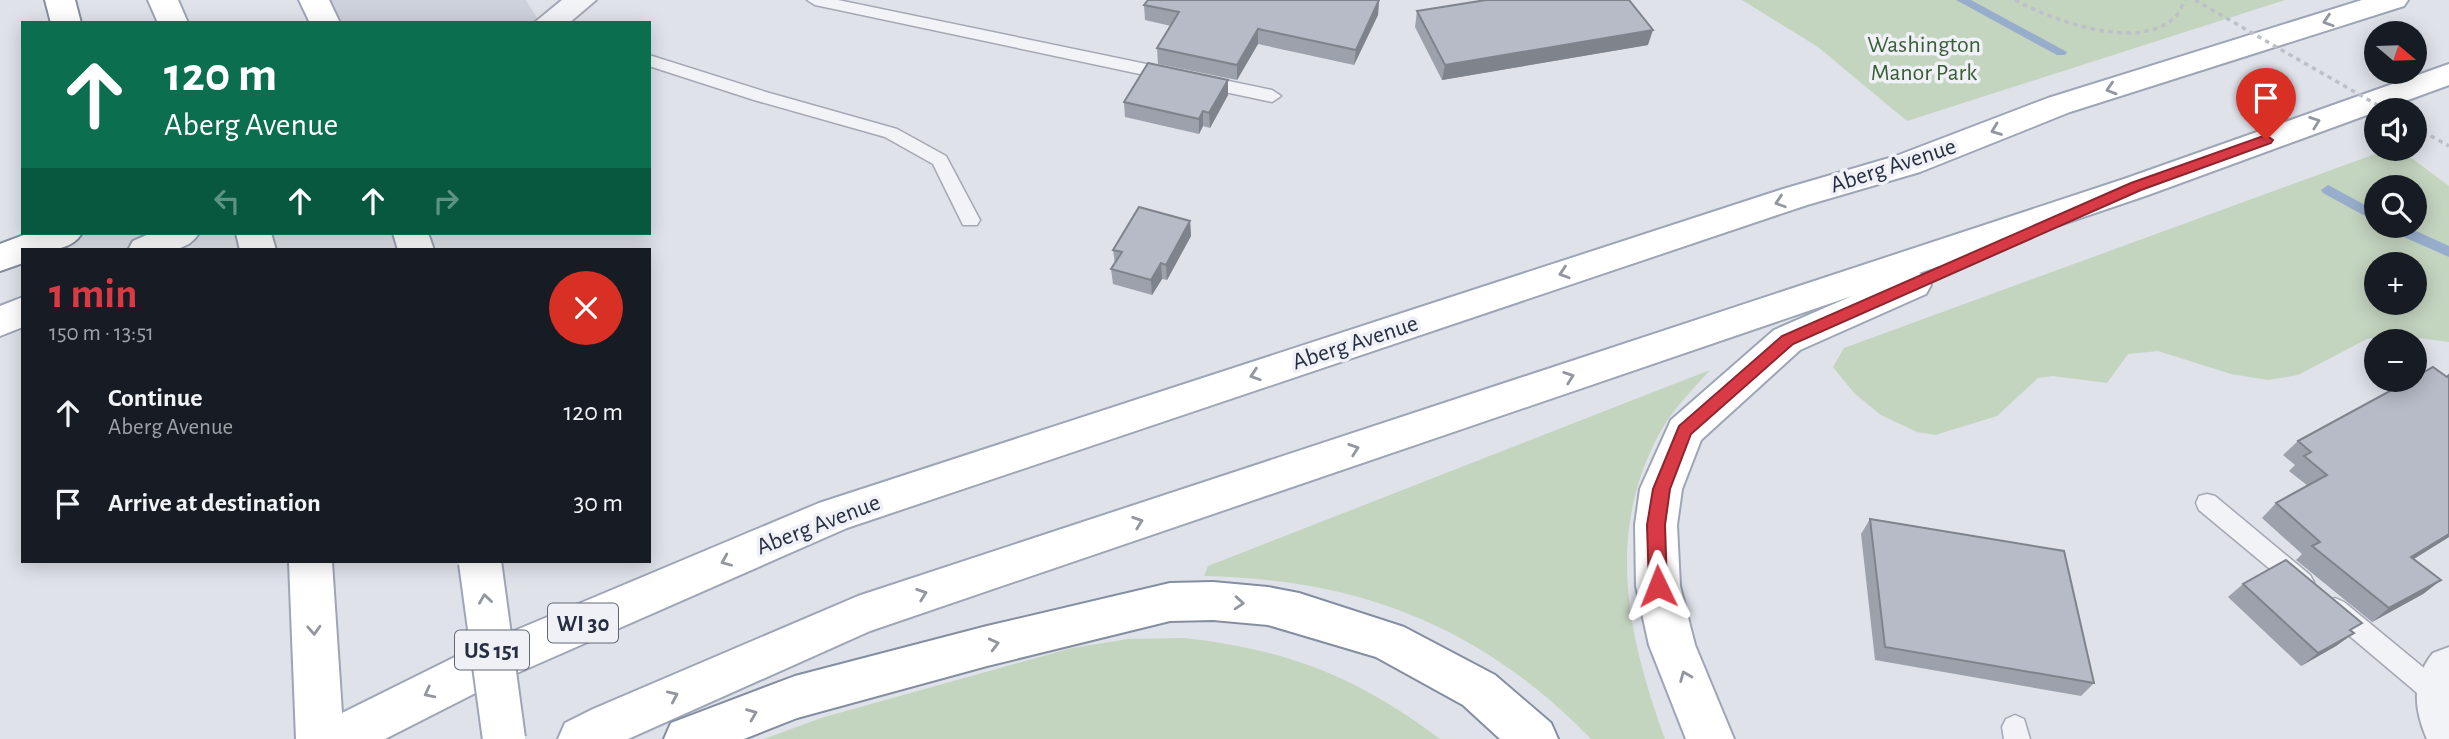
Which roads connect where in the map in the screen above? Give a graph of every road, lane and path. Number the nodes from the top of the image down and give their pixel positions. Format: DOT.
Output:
graph roads {
  1 [pos="60,0"];
  2 [pos="163,0"];
  3 [pos="314,0"];
  4 [pos="581,0"];
  5 [pos="815,0"];
  6 [pos="2015,0"];
  7 [pos="2185,0"];
  8 [pos="2195,0"];
  9 [pos="2393,0"];
  10 [pos="65,21"];
  11 [pos="172,21"];
  12 [pos="324,21"];
  13 [pos="552,21"];
  14 [pos="651,61"];
  15 [pos="2449,74"];
  16 [pos="1272,96"];
  17 [pos="2365,98"];
  18 [pos="2427,134"];
  19 [pos="2449,146"];
  20 [pos="2136,187"];
  21 [pos="970,220"];
  22 [pos="22,235"];
  23 [pos="59,235"];
  24 [pos="177,235"];
  25 [pos="26,248"];
  26 [pos="150,248"];
  27 [pos="21,250"];
  28 [pos="0,253"];
  29 [pos="0,258"];
  30 [pos="21,312"];
  31 [pos="0,322"];
  32 [pos="2207,503"];
  33 [pos="310,563"];
  34 [pos="480,563"];
  35 [pos="2445,699"];
  36 [pos="320,739"];
  37 [pos="337,739"];
  38 [pos="504,739"];
  39 [pos="582,739"];
  40 [pos="688,739"];
  41 [pos="1534,739"];
  42 [pos="1710,739"];
  1 -- 10 [label="main road"];
  2 -- 11 [label="main road"];
  3 -- 12 [label="main road"];
  4 -- 13 [label="street"];
  5 -- 16 [label="lane"];
  6 -- 7 [label="path"];
  8 -- 17 [label="path, bridge"];
  9 -- 37 [label="main road, Aberg Avenue / WI 30, one-way"];
  14 -- 21 [label="lane"];
  20 -- 15 [label="main road, one-way"];
  18 -- 19 [label="path"];
  39 -- 20 [label="main road, one-way"];
  42 -- 20 [label="main road, one-way"];
  22 -- 28 [label="main road"];
  23 -- 25 [label="main road"];
  24 -- 26 [label="main road"];
  27 -- 29 [label="main road"];
  30 -- 31 [label="main road"];
  32 -- 35 [label="lane"];
  33 -- 36 [label="main road, one-way"];
  38 -- 34 [label="main road, US 151, one-way, bridge"];
  40 -- 41 [label="main road, one-way"];
}
